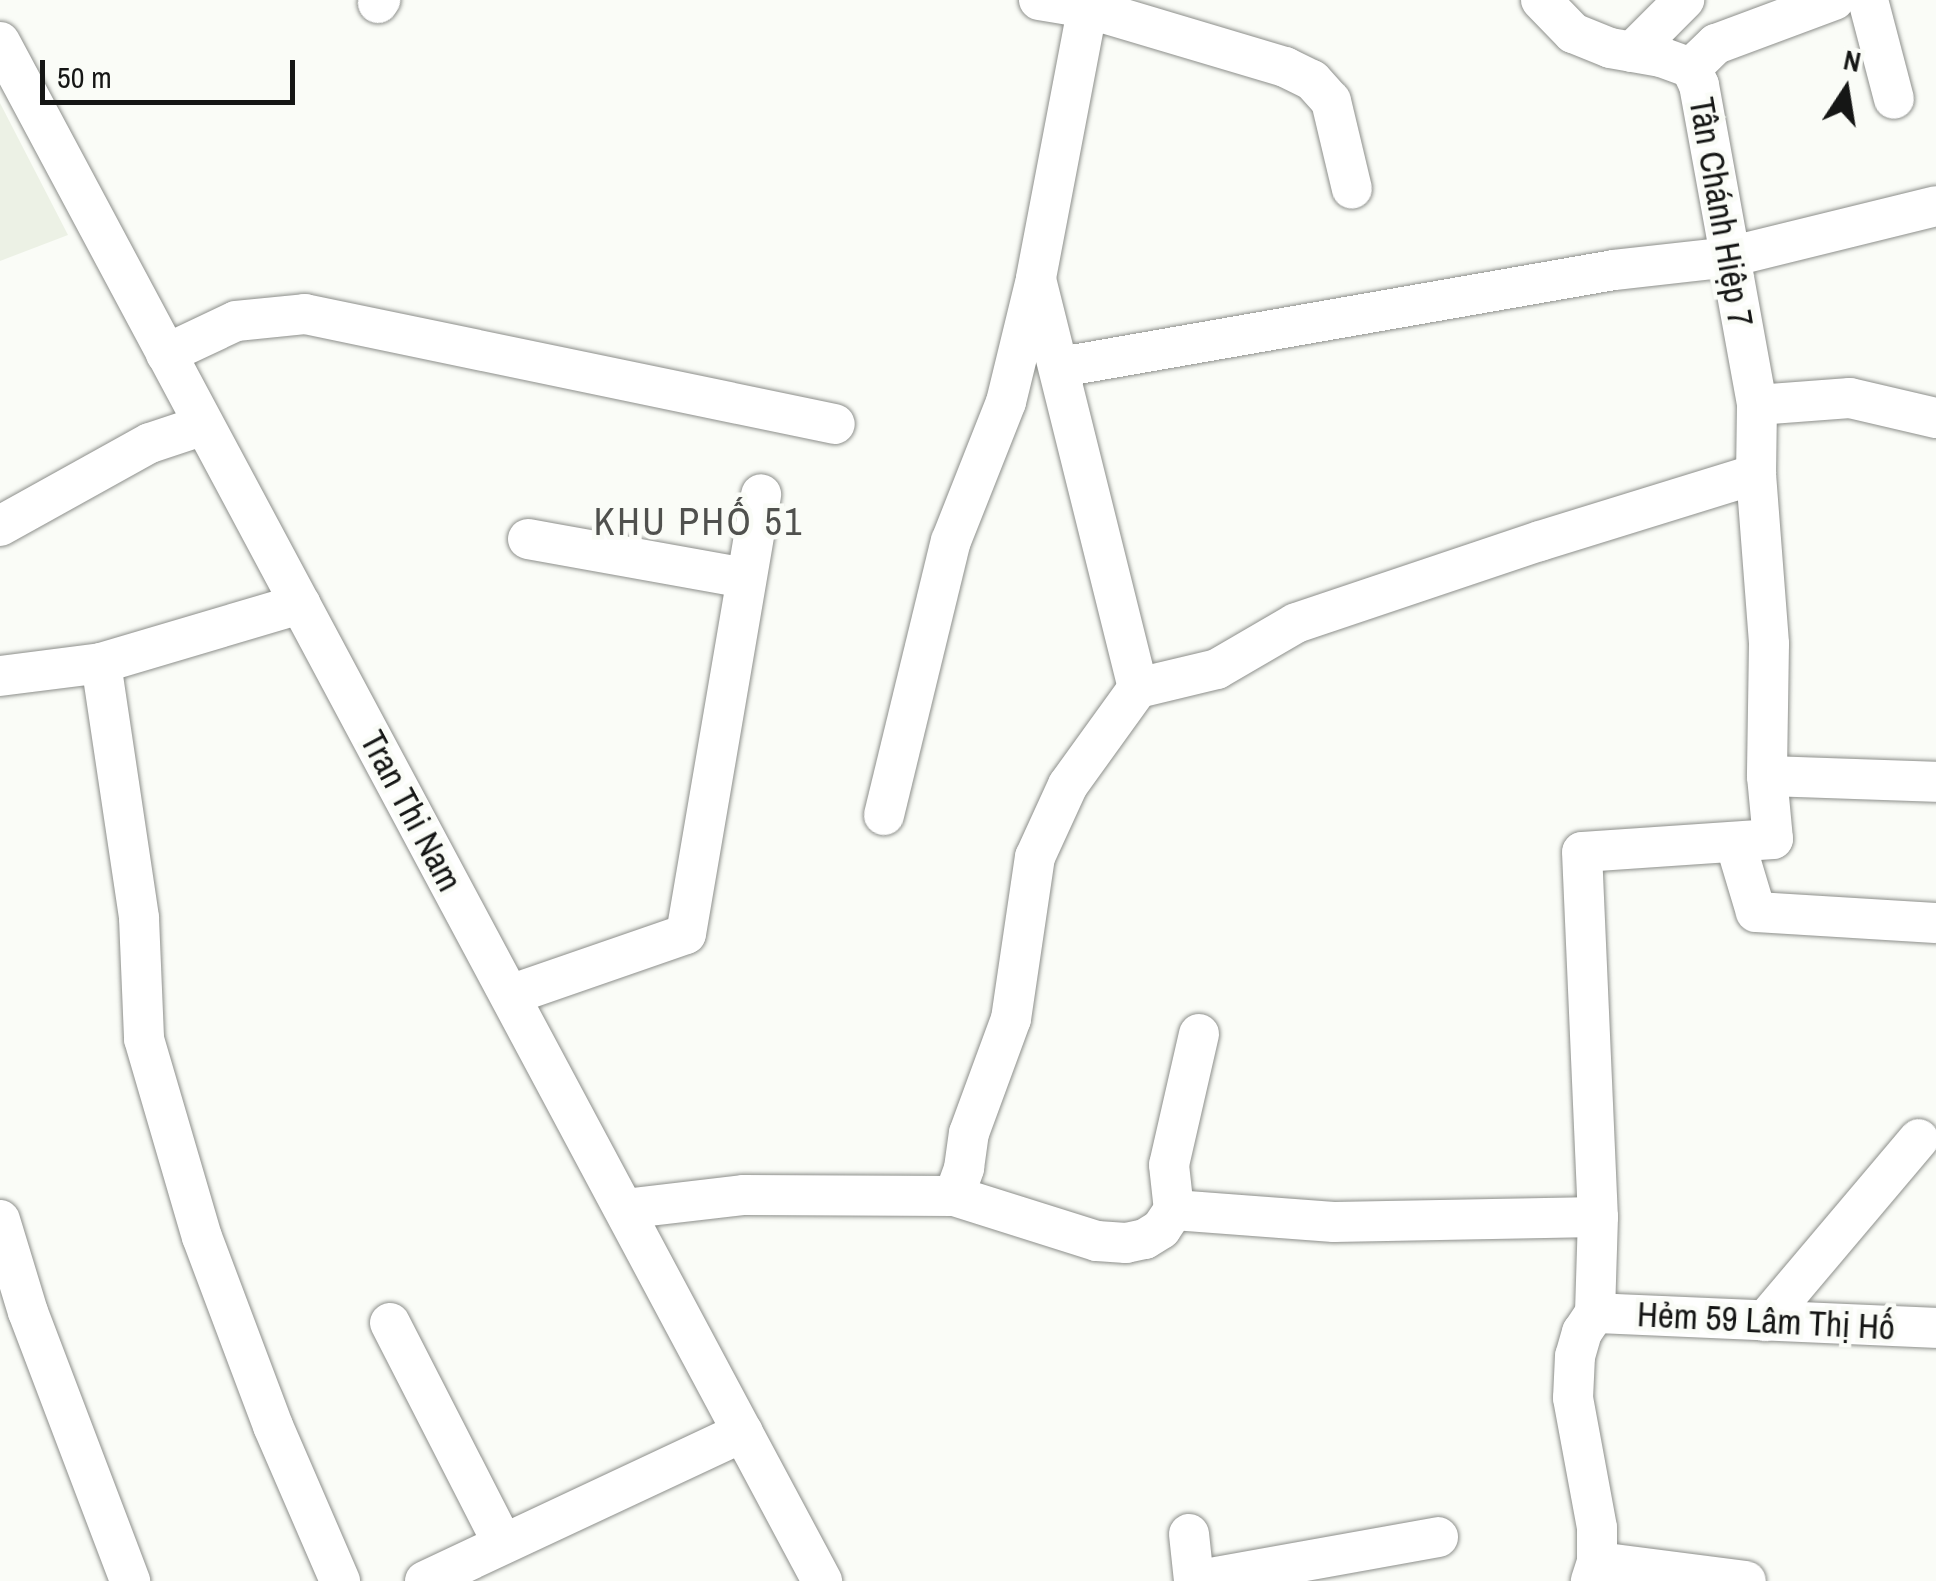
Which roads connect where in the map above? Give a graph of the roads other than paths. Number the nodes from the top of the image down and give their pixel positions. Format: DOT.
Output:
graph roads {
  1 [pos="1039,0"];
  2 [pos="1541,0"];
  3 [pos="1684,0"];
  4 [pos="1834,0"];
  5 [pos="1868,0"];
  6 [pos="1088,4"];
  7 [pos="0,42"];
  8 [pos="1632,52"];
  9 [pos="1691,68"];
  10 [pos="1894,99"];
  11 [pos="1352,188"];
  12 [pos="1936,206"];
  13 [pos="1729,257"];
  14 [pos="1036,279"];
  15 [pos="166,354"];
  16 [pos="1060,366"];
  17 [pos="1756,405"];
  18 [pos="1936,418"];
  19 [pos="204,424"];
  20 [pos="835,424"];
  21 [pos="1756,474"];
  22 [pos="761,494"];
  23 [pos="0,526"];
  24 [pos="528,539"];
  25 [pos="746,578"];
  26 [pos="300,604"];
  27 [pos="101,663"];
  28 [pos="0,676"];
  29 [pos="1138,688"];
  30 [pos="1767,776"];
  31 [pos="1936,782"];
  32 [pos="884,815"];
  33 [pos="1734,842"];
  34 [pos="1936,923"];
  35 [pos="510,995"];
  36 [pos="1199,1034"];
  37 [pos="1919,1138"];
  38 [pos="954,1196"];
  39 [pos="624,1210"];
  40 [pos="1174,1210"];
  41 [pos="1598,1218"];
  42 [pos="0,1220"];
  43 [pos="1595,1312"];
  44 [pos="1765,1321"];
  45 [pos="390,1323"];
  46 [pos="1936,1328"];
  47 [pos="744,1432"];
  48 [pos="1189,1534"];
  49 [pos="1438,1537"];
  50 [pos="504,1544"];
  51 [pos="1594,1572"];
  52 [pos="130,1581"];
  53 [pos="340,1581"];
  54 [pos="425,1581"];
  55 [pos="822,1581"];
  56 [pos="1746,1581"];
  1 -- 6 [label="street"];
  2 -- 8 [label="street, Tân Chánh Hiệp 7"];
  3 -- 8 [label="street"];
  4 -- 9 [label="street"];
  5 -- 10 [label="street"];
  6 -- 11 [label="street"];
  6 -- 14 [label="street"];
  7 -- 15 [label="street, Tran Thi Nam"];
  8 -- 9 [label="street, Tân Chánh Hiệp 7"];
  9 -- 13 [label="street, Tân Chánh Hiệp 7"];
  12 -- 13 [label="street"];
  13 -- 16 [label="street"];
  13 -- 17 [label="street, Tân Chánh Hiệp 7"];
  14 -- 16 [label="street"];
  14 -- 32 [label="street"];
  15 -- 19 [label="street, Tran Thi Nam"];
  15 -- 20 [label="street"];
  16 -- 29 [label="street"];
  17 -- 18 [label="street"];
  17 -- 21 [label="street, Tân Chánh Hiệp 7"];
  19 -- 23 [label="street"];
  19 -- 26 [label="street, Tran Thi Nam"];
  21 -- 29 [label="street"];
  21 -- 30 [label="street, Tân Chánh Hiệp 7"];
  22 -- 25 [label="street"];
  24 -- 25 [label="street"];
  25 -- 35 [label="street"];
  26 -- 27 [label="street"];
  26 -- 35 [label="street, Tran Thi Nam"];
  27 -- 28 [label="street"];
  27 -- 53 [label="street"];
  29 -- 38 [label="street"];
  30 -- 31 [label="street"];
  30 -- 33 [label="street, Tân Chánh Hiệp 7"];
  33 -- 34 [label="street"];
  33 -- 41 [label="street"];
  35 -- 39 [label="street, Tran Thi Nam"];
  36 -- 40 [label="street"];
  37 -- 44 [label="street"];
  38 -- 39 [label="street"];
  38 -- 40 [label="street"];
  39 -- 47 [label="street, Tran Thi Nam"];
  40 -- 41 [label="street"];
  41 -- 43 [label="street"];
  42 -- 52 [label="street"];
  43 -- 44 [label="street, Hẻm 59 Lâm Thị Hố"];
  43 -- 51 [label="street"];
  44 -- 46 [label="street, Hẻm 59 Lâm Thị Hố"];
  45 -- 50 [label="street"];
  47 -- 50 [label="street"];
  47 -- 55 [label="street, Tran Thi Nam"];
  48 -- 49 [label="street"];
  50 -- 54 [label="street"];
  51 -- 56 [label="street"];
}
